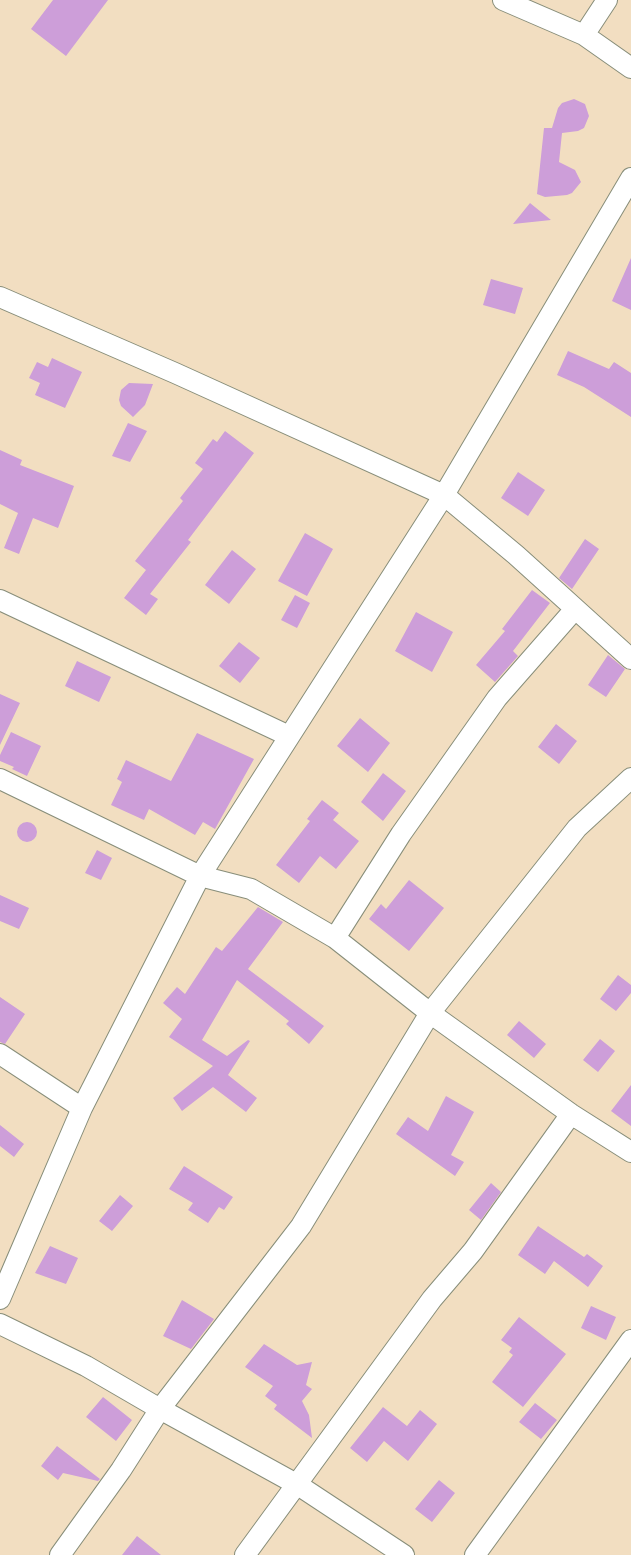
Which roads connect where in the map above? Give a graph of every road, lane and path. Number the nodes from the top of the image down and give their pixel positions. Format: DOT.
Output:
graph roads {
  1 [pos="503,0"];
  2 [pos="607,0"];
  3 [pos="584,35"];
  4 [pos="631,68"];
  5 [pos="631,178"];
  6 [pos="0,297"];
  7 [pos="444,495"];
  8 [pos="0,600"];
  9 [pos="575,609"];
  10 [pos="631,658"];
  11 [pos="289,736"];
  12 [pos="631,778"];
  13 [pos="0,779"];
  14 [pos="200,876"];
  15 [pos="336,938"];
  16 [pos="430,1013"];
  17 [pos="0,1054"];
  18 [pos="82,1108"];
  19 [pos="571,1114"];
  20 [pos="631,1152"];
  21 [pos="0,1299"];
  22 [pos="0,1324"];
  23 [pos="631,1340"];
  24 [pos="160,1409"];
  25 [pos="298,1485"];
  26 [pos="60,1555"];
  27 [pos="245,1555"];
  28 [pos="404,1555"];
  29 [pos="475,1555"];
  1 -- 3 [label="street"];
  2 -- 3 [label="street"];
  3 -- 4 [label="street"];
  5 -- 7 [label="street"];
  6 -- 7 [label="street"];
  7 -- 9 [label="street"];
  7 -- 11 [label="street"];
  8 -- 11 [label="street"];
  9 -- 10 [label="street"];
  9 -- 15 [label="street"];
  11 -- 14 [label="street"];
  12 -- 16 [label="street"];
  13 -- 14 [label="street"];
  14 -- 15 [label="street"];
  14 -- 18 [label="street"];
  15 -- 16 [label="street"];
  16 -- 19 [label="street"];
  16 -- 24 [label="street"];
  17 -- 18 [label="street"];
  18 -- 21 [label="street"];
  19 -- 20 [label="street"];
  19 -- 25 [label="street"];
  22 -- 24 [label="street"];
  23 -- 29 [label="street"];
  24 -- 25 [label="street"];
  24 -- 26 [label="street"];
  25 -- 27 [label="street"];
  25 -- 28 [label="street"];
}
